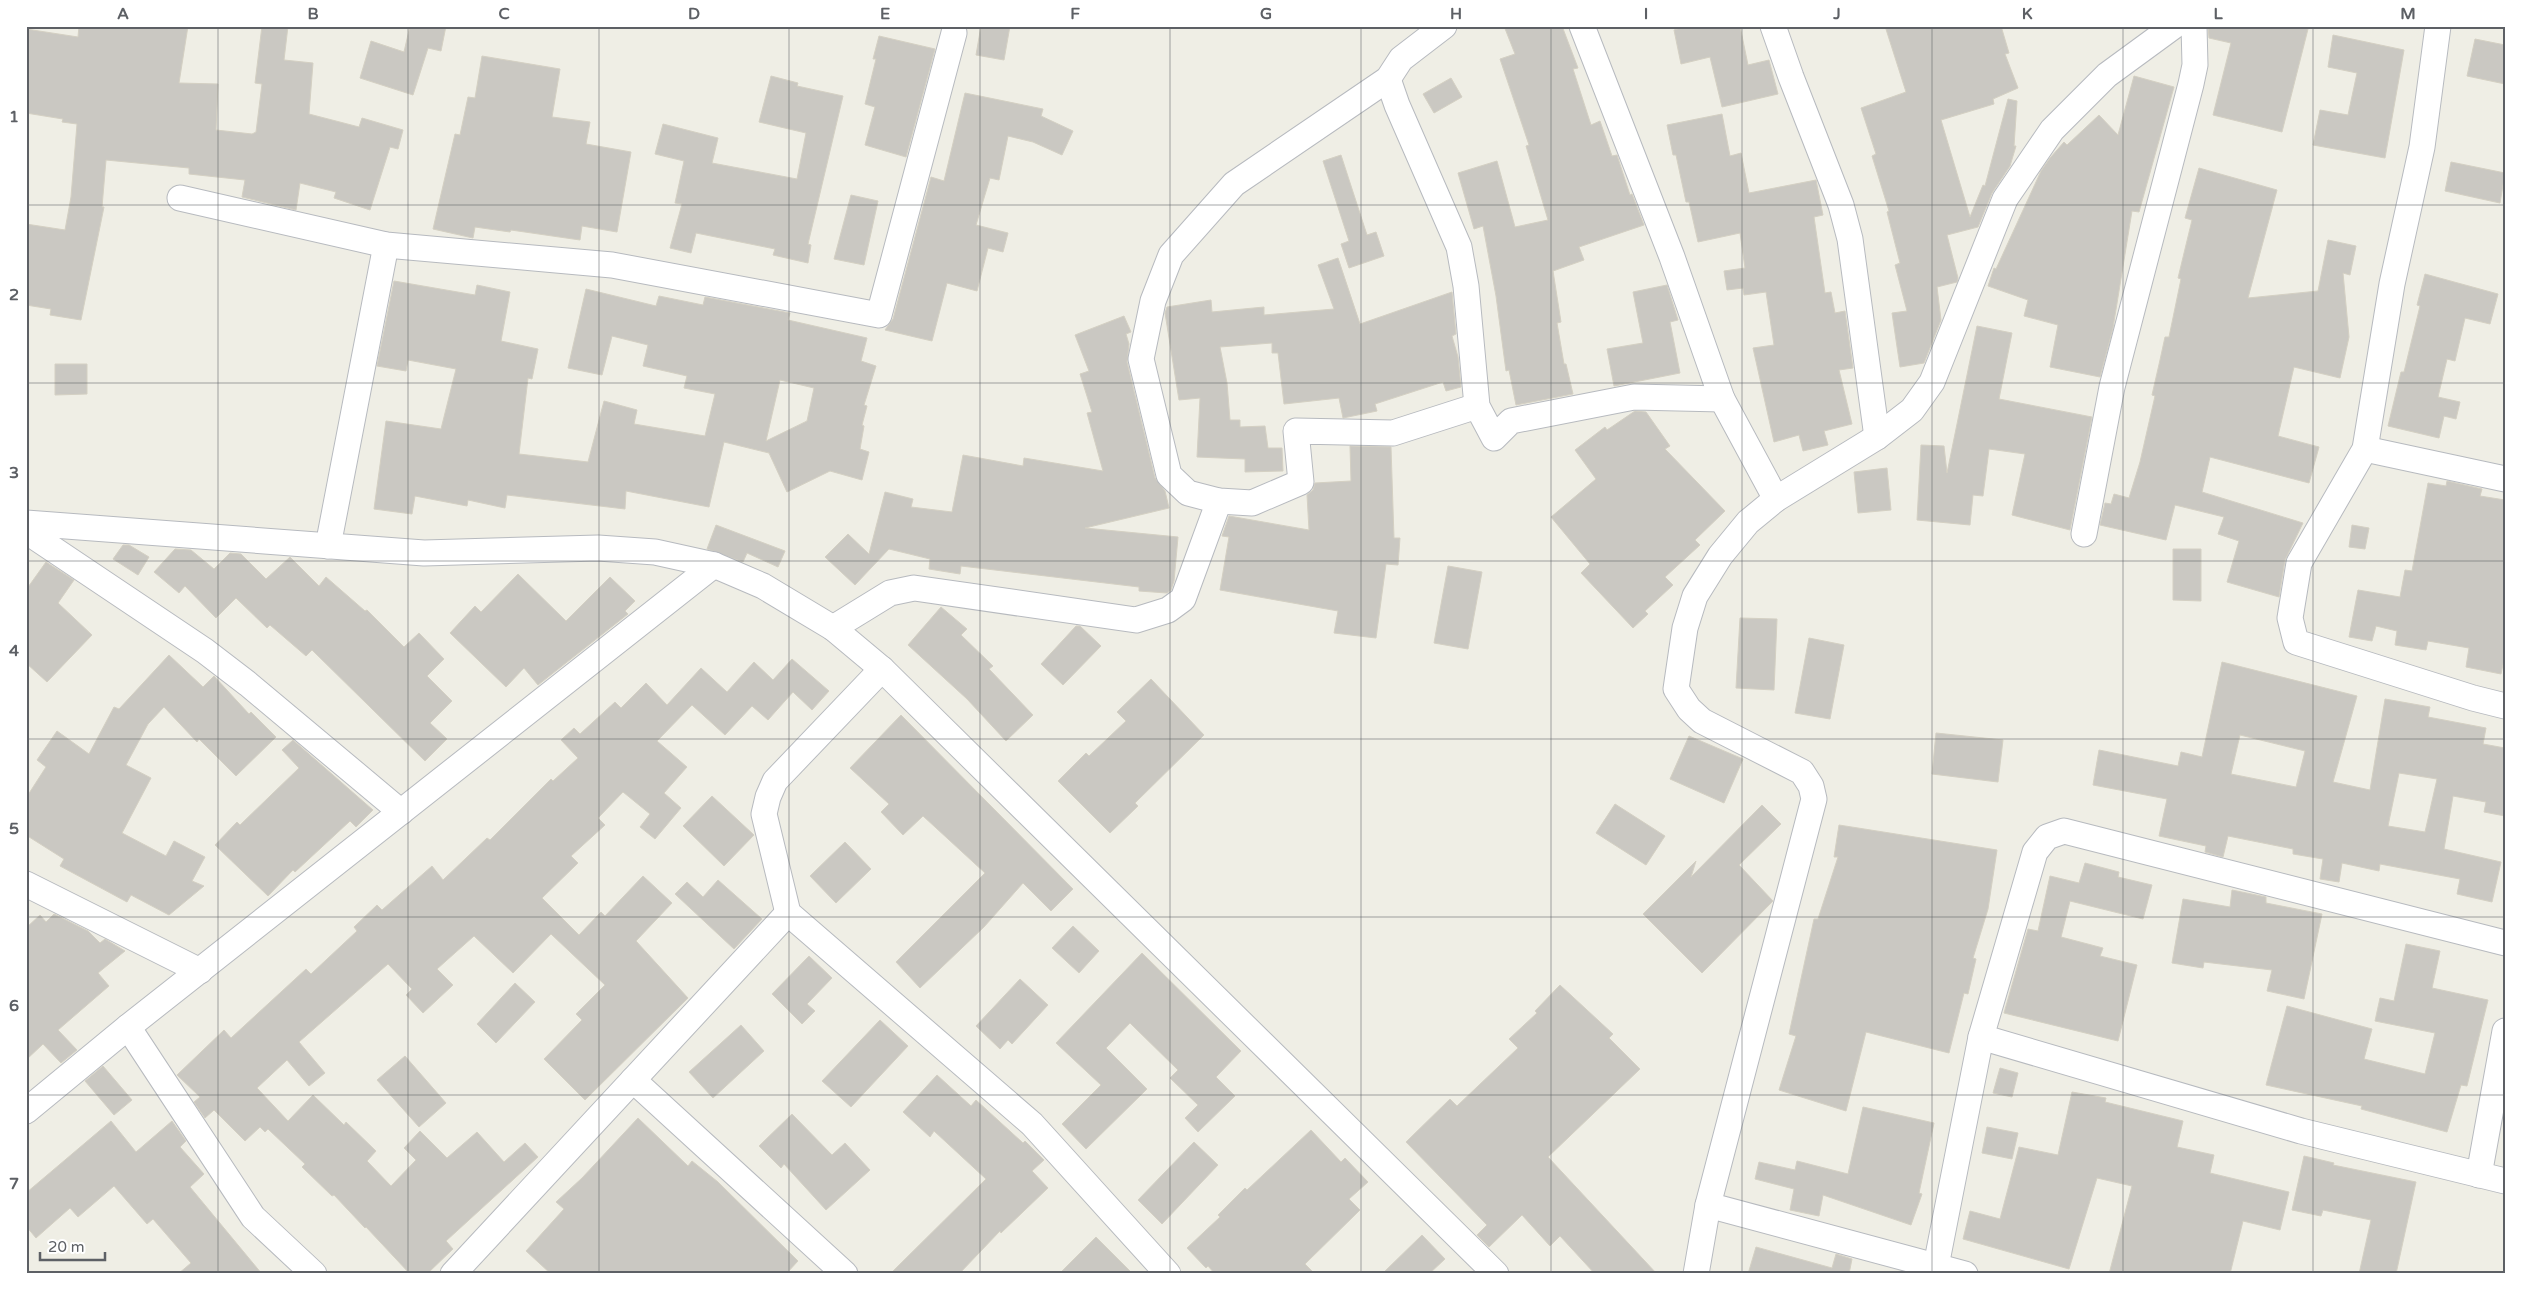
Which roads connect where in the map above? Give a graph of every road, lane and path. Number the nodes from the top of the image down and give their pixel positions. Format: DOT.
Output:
graph roads {
  1 [pos="1444,26"];
  2 [pos="1582,26"];
  3 [pos="1773,26"];
  4 [pos="2174,26"];
  5 [pos="2194,26"];
  6 [pos="2438,26"];
  7 [pos="954,33"];
  8 [pos="1388,79"];
  9 [pos="180,198"];
  10 [pos="386,245"];
  11 [pos="1722,399"];
  12 [pos="1477,406"];
  13 [pos="1878,437"];
  14 [pos="2366,449"];
  15 [pos="2505,480"];
  16 [pos="1776,498"];
  17 [pos="1219,502"];
  18 [pos="26,524"];
  19 [pos="26,531"];
  20 [pos="2084,534"];
  21 [pos="328,546"];
  22 [pos="714,565"];
  23 [pos="832,628"];
  24 [pos="882,669"];
  25 [pos="2505,706"];
  26 [pos="401,812"];
  27 [pos="26,884"];
  28 [pos="788,913"];
  29 [pos="2505,943"];
  30 [pos="200,971"];
  31 [pos="128,1027"];
  32 [pos="2505,1031"];
  33 [pos="1981,1037"];
  34 [pos="633,1080"];
  35 [pos="26,1111"];
  36 [pos="2479,1175"];
  37 [pos="2505,1181"];
  38 [pos="1708,1205"];
  39 [pos="1936,1266"];
  40 [pos="1487,1271"];
  41 [pos="1164,1273"];
  42 [pos="314,1274"];
  43 [pos="453,1274"];
  44 [pos="845,1274"];
  45 [pos="1696,1274"];
  46 [pos="1965,1274"];
  1 -- 8 [label="street"];
  2 -- 11 [label="street"];
  3 -- 13 [label="street"];
  4 -- 13 [label="street"];
  5 -- 20 [label="street"];
  6 -- 14 [label="street"];
  7 -- 10 [label="street"];
  8 -- 12 [label="street"];
  8 -- 17 [label="street"];
  9 -- 10 [label="street"];
  10 -- 21 [label="street"];
  11 -- 12 [label="street"];
  11 -- 16 [label="street"];
  12 -- 17 [label="street"];
  13 -- 16 [label="street"];
  14 -- 15 [label="street"];
  14 -- 25 [label="street"];
  16 -- 38 [label="street"];
  17 -- 23 [label="street"];
  18 -- 21 [label="street"];
  19 -- 26 [label="street"];
  21 -- 22 [label="street"];
  22 -- 23 [label="street"];
  22 -- 26 [label="street"];
  23 -- 24 [label="street"];
  24 -- 28 [label="street"];
  24 -- 40 [label="street"];
  26 -- 30 [label="street"];
  27 -- 30 [label="street"];
  28 -- 34 [label="street"];
  28 -- 41 [label="street"];
  29 -- 33 [label="street"];
  30 -- 31 [label="street"];
  31 -- 35 [label="street"];
  31 -- 42 [label="street"];
  32 -- 36 [label="street"];
  33 -- 36 [label="street"];
  33 -- 39 [label="street"];
  34 -- 43 [label="street"];
  34 -- 44 [label="street"];
  36 -- 37 [label="street"];
  38 -- 39 [label="street"];
  38 -- 45 [label="street"];
  39 -- 46 [label="street"];
}
